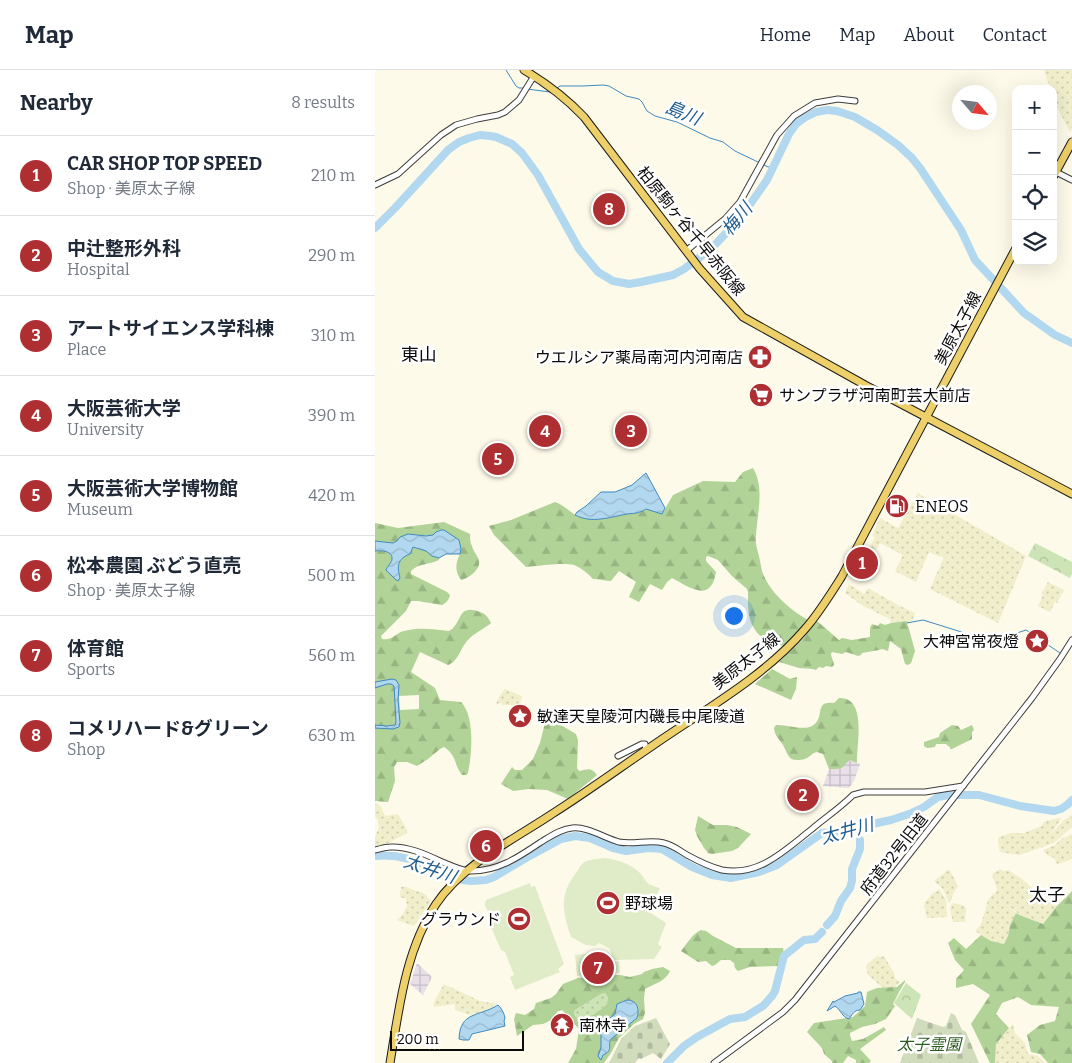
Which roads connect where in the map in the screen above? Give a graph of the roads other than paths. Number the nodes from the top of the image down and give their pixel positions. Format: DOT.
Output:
graph roads {
  1 [pos="524,70"];
  2 [pos="534,76"];
  3 [pos="855,101"];
  4 [pos="1072,142"];
  5 [pos="1057,171"];
  6 [pos="1057,176"];
  7 [pos="1072,180"];
  8 [pos="375,185"];
  9 [pos="687,252"];
  10 [pos="1012,255"];
  11 [pos="926,417"];
  12 [pos="1072,494"];
  13 [pos="1072,640"];
  14 [pos="646,750"];
  15 [pos="618,756"];
  16 [pos="961,788"];
  17 [pos="375,850"];
  18 [pos="466,873"];
  19 [pos="390,1063"];
  20 [pos="714,1063"];
  1 -- 2 [label="main road, 柏原駒ヶ谷千早赤阪線"];
  2 -- 8 [label="street"];
  2 -- 9 [label="main road, 柏原駒ヶ谷千早赤阪線"];
  3 -- 9 [label="street"];
  4 -- 5 [label="main road"];
  6 -- 7 [label="street"];
  9 -- 11 [label="main road, 柏原駒ヶ谷千早赤阪線"];
  10 -- 11 [label="main road, 美原太子線"];
  11 -- 12 [label="main road, 柏原駒ヶ谷千早赤阪線"];
  11 -- 14 [label="main road, 美原太子線"];
  13 -- 16 [label="street, 府道32号旧道"];
  14 -- 15 [label="street"];
  14 -- 18 [label="main road, 美原太子線"];
  16 -- 18 [label="street"];
  16 -- 20 [label="street, 府道32号旧道"];
  17 -- 18 [label="street"];
  18 -- 19 [label="main road, 美原太子線"];
}
